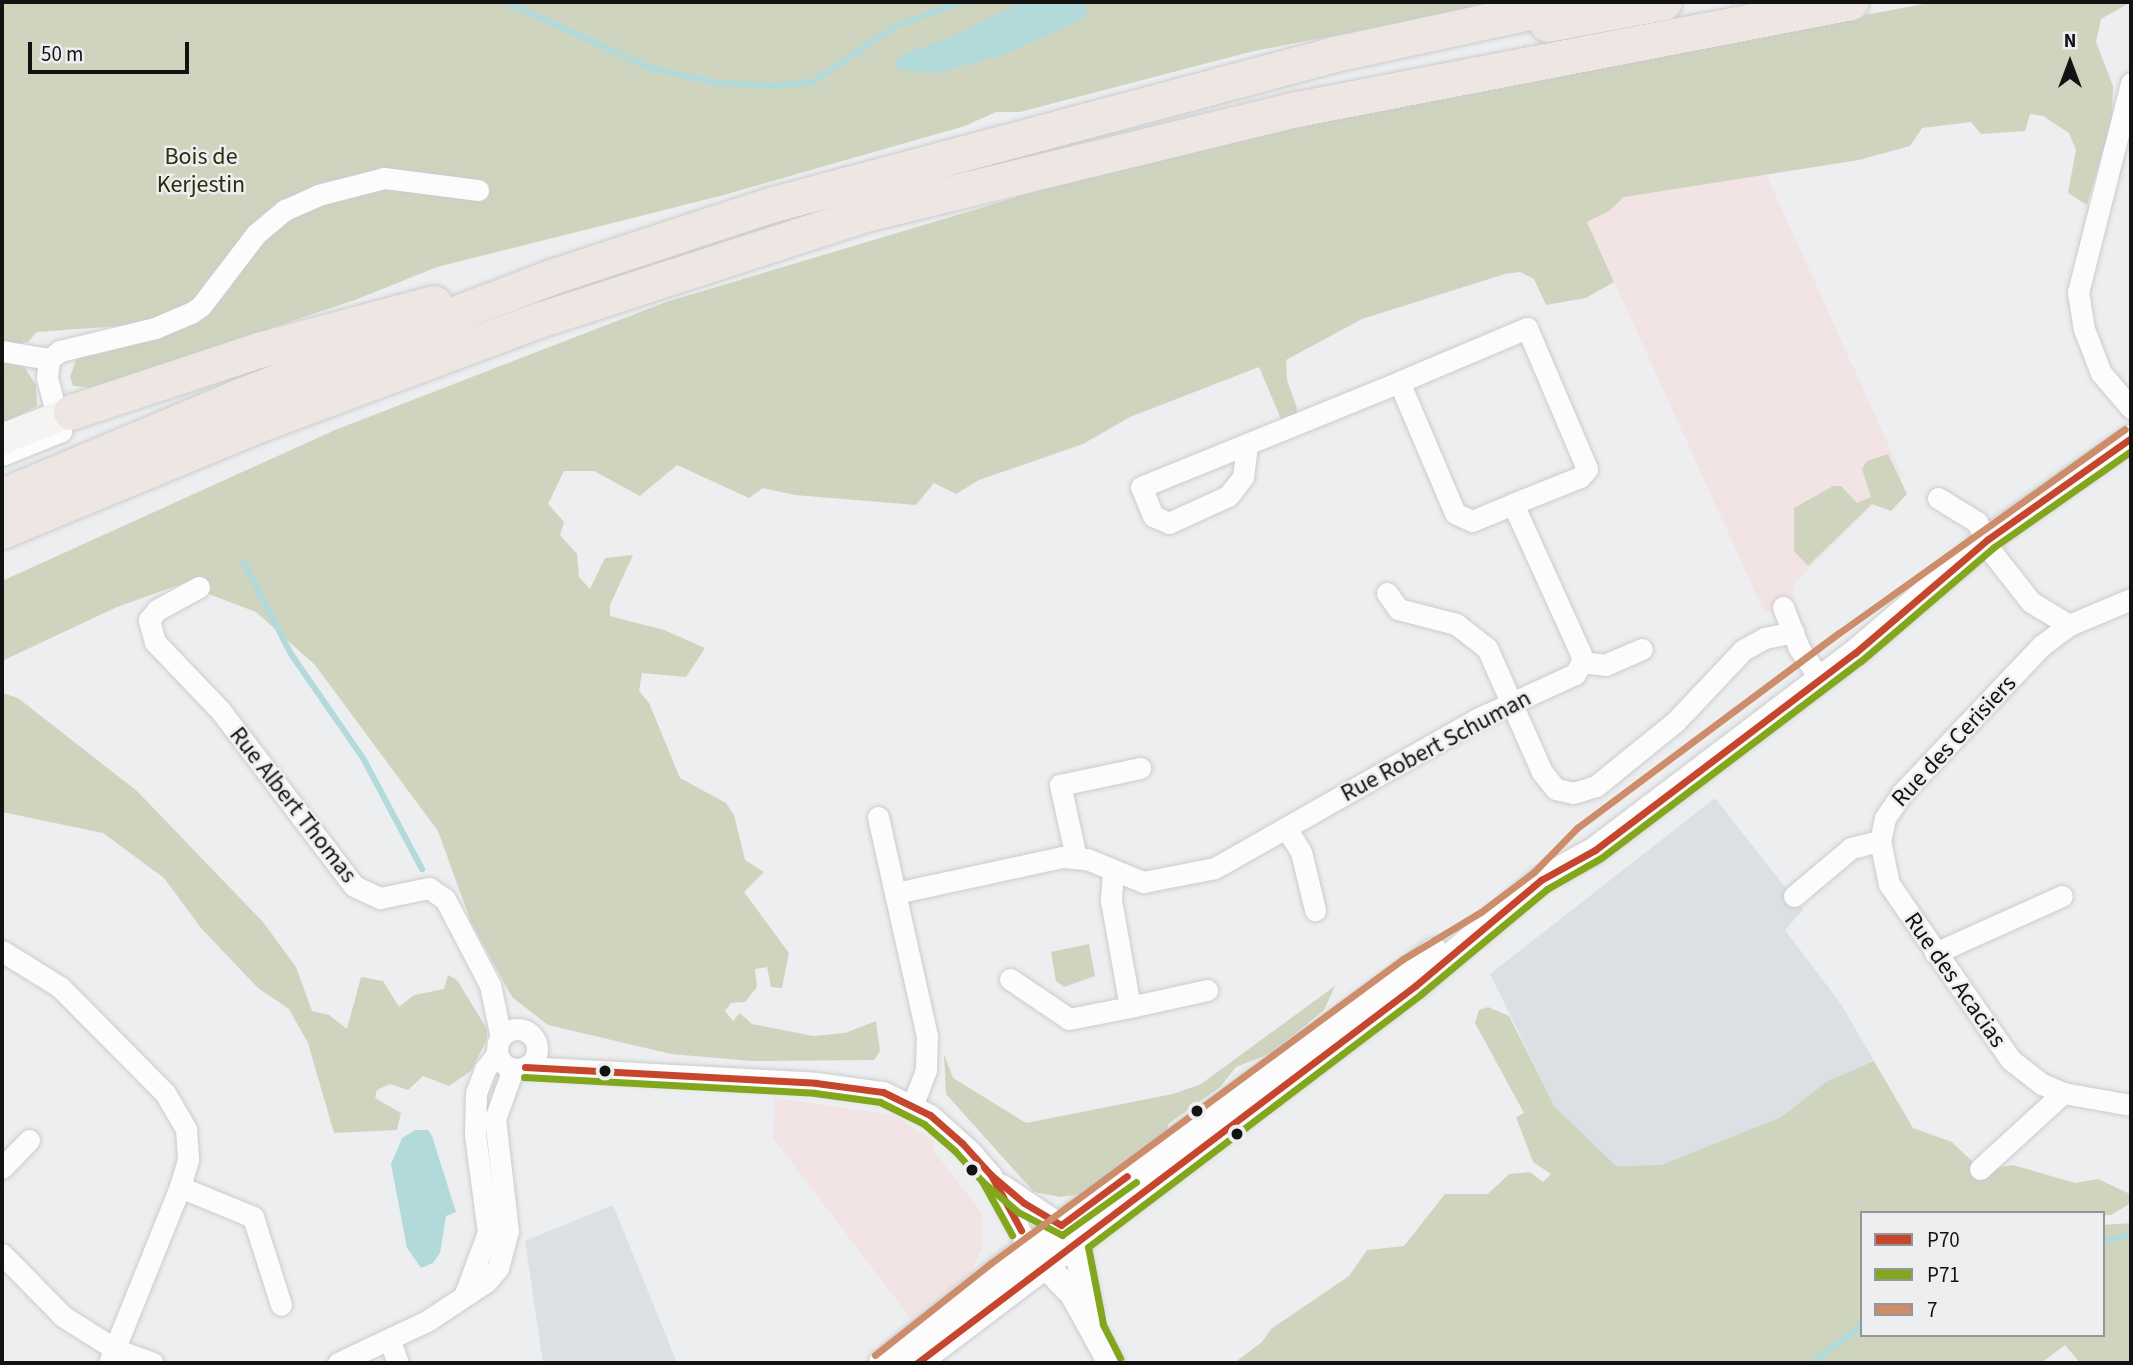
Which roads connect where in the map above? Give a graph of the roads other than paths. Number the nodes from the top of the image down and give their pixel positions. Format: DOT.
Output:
graph roads {
  1 [pos="1575,2"];
  2 [pos="1664,2"];
  3 [pos="1851,2"];
  4 [pos="2131,83"];
  5 [pos="1086,121"];
  6 [pos="478,190"];
  7 [pos="554,276"];
  8 [pos="2,351"];
  9 [pos="50,359"];
  10 [pos="1399,382"];
  11 [pos="2131,408"];
  12 [pos="65,414"];
  13 [pos="2131,438"];
  14 [pos="2,439"];
  15 [pos="1247,445"];
  16 [pos="2,455"];
  17 [pos="2,496"];
  18 [pos="1938,498"];
  19 [pos="1513,504"];
  20 [pos="2,530"];
  21 [pos="1988,539"];
  22 [pos="199,587"];
  23 [pos="1387,593"];
  24 [pos="2131,599"];
  25 [pos="2031,602"];
  26 [pos="1783,607"];
  27 [pos="2069,625"];
  28 [pos="1793,632"];
  29 [pos="2042,645"];
  30 [pos="1642,649"];
  31 [pos="1582,662"];
  32 [pos="1815,673"];
  33 [pos="1512,702"];
  34 [pos="1140,768"];
  35 [pos="878,817"];
  36 [pos="1286,828"];
  37 [pos="1880,841"];
  38 [pos="1076,857"];
  39 [pos="1113,872"];
  40 [pos="896,893"];
  41 [pos="1794,896"];
  42 [pos="2062,897"];
  43 [pos="1315,910"];
  44 [pos="2,951"];
  45 [pos="1935,953"];
  46 [pos="1010,979"];
  47 [pos="490,985"];
  48 [pos="1208,990"];
  49 [pos="1130,1007"];
  50 [pos="531,1038"];
  51 [pos="509,1057"];
  52 [pos="589,1068"];
  53 [pos="2063,1093"];
  54 [pos="2130,1102"];
  55 [pos="913,1104"];
  56 [pos="29,1140"];
  57 [pos="2,1168"];
  58 [pos="1980,1169"];
  59 [pos="991,1175"];
  60 [pos="180,1187"];
  61 [pos="1069,1234"];
  62 [pos="2,1254"];
  63 [pos="1037,1258"];
  64 [pos="281,1305"];
  65 [pos="1093,1326"];
  66 [pos="390,1341"];
  67 [pos="112,1356"];
  68 [pos="153,1363"];
  69 [pos="338,1363"];
  70 [pos="398,1363"];
  71 [pos="882,1363"];
  72 [pos="917,1363"];
  73 [pos="1111,1363"];
  1 -- 5 [label="highway"];
  2 -- 5 [label="highway"];
  3 -- 20 [label="highway"];
  4 -- 11 [label="street"];
  5 -- 7 [label="highway"];
  6 -- 9 [label="street"];
  7 -- 12 [label="highway"];
  7 -- 17 [label="highway"];
  8 -- 9 [label="street"];
  9 -- 12 [label="street"];
  10 -- 15 [label="street"];
  10 -- 19 [label="street"];
  10 -- 19 [label="street"];
  12 -- 14 [label="main road"];
  12 -- 16 [label="street"];
  13 -- 21 [label="street"];
  15 -- 15 [label="street"];
  18 -- 21 [label="street"];
  19 -- 31 [label="street"];
  21 -- 25 [label="street"];
  21 -- 32 [label="street"];
  22 -- 47 [label="street, Rue Albert Thomas"];
  23 -- 33 [label="street"];
  24 -- 27 [label="street, Rue des Cerisiers"];
  25 -- 27 [label="street"];
  25 -- 29 [label="street"];
  26 -- 28 [label="street"];
  27 -- 29 [label="street, Rue des Cerisiers"];
  28 -- 32 [label="street"];
  28 -- 33 [label="street"];
  29 -- 37 [label="street, Rue des Cerisiers"];
  30 -- 31 [label="street"];
  31 -- 33 [label="street, Rue Robert Schuman"];
  32 -- 61 [label="street"];
  33 -- 36 [label="street, Rue Robert Schuman"];
  34 -- 38 [label="street"];
  35 -- 40 [label="street"];
  36 -- 39 [label="street, Rue Robert Schuman"];
  36 -- 43 [label="street"];
  37 -- 41 [label="street"];
  37 -- 45 [label="street, Rue des Acacias"];
  38 -- 39 [label="street, Rue Robert Schuman"];
  38 -- 40 [label="street, Rue Robert Schuman"];
  39 -- 49 [label="street"];
  40 -- 55 [label="street"];
  42 -- 45 [label="street"];
  44 -- 60 [label="street"];
  45 -- 53 [label="street, Rue des Acacias"];
  46 -- 49 [label="street"];
  47 -- 50 [label="street, Rue Albert Thomas"];
  47 -- 51 [label="street, Rue Albert Thomas"];
  48 -- 49 [label="street"];
  50 -- 51 [label="street"];
  50 -- 51 [label="street"];
  50 -- 52 [label="street, Rue Albert Thomas"];
  51 -- 52 [label="street, Rue Albert Thomas"];
  51 -- 66 [label="street"];
  52 -- 55 [label="street, Rue Albert Thomas"];
  53 -- 54 [label="street, Rue des Acacias"];
  53 -- 58 [label="street"];
  55 -- 59 [label="street, Rue Albert Thomas"];
  56 -- 57 [label="street"];
  59 -- 61 [label="street, Rue Albert Thomas"];
  59 -- 63 [label="street, Rue Albert Thomas"];
  60 -- 64 [label="street"];
  60 -- 67 [label="street"];
  61 -- 63 [label="street"];
  61 -- 65 [label="street"];
  62 -- 67 [label="street"];
  63 -- 65 [label="street"];
  63 -- 71 [label="street"];
  63 -- 72 [label="street"];
  65 -- 73 [label="street"];
  66 -- 69 [label="street"];
  66 -- 70 [label="street"];
  67 -- 68 [label="street"];
}
